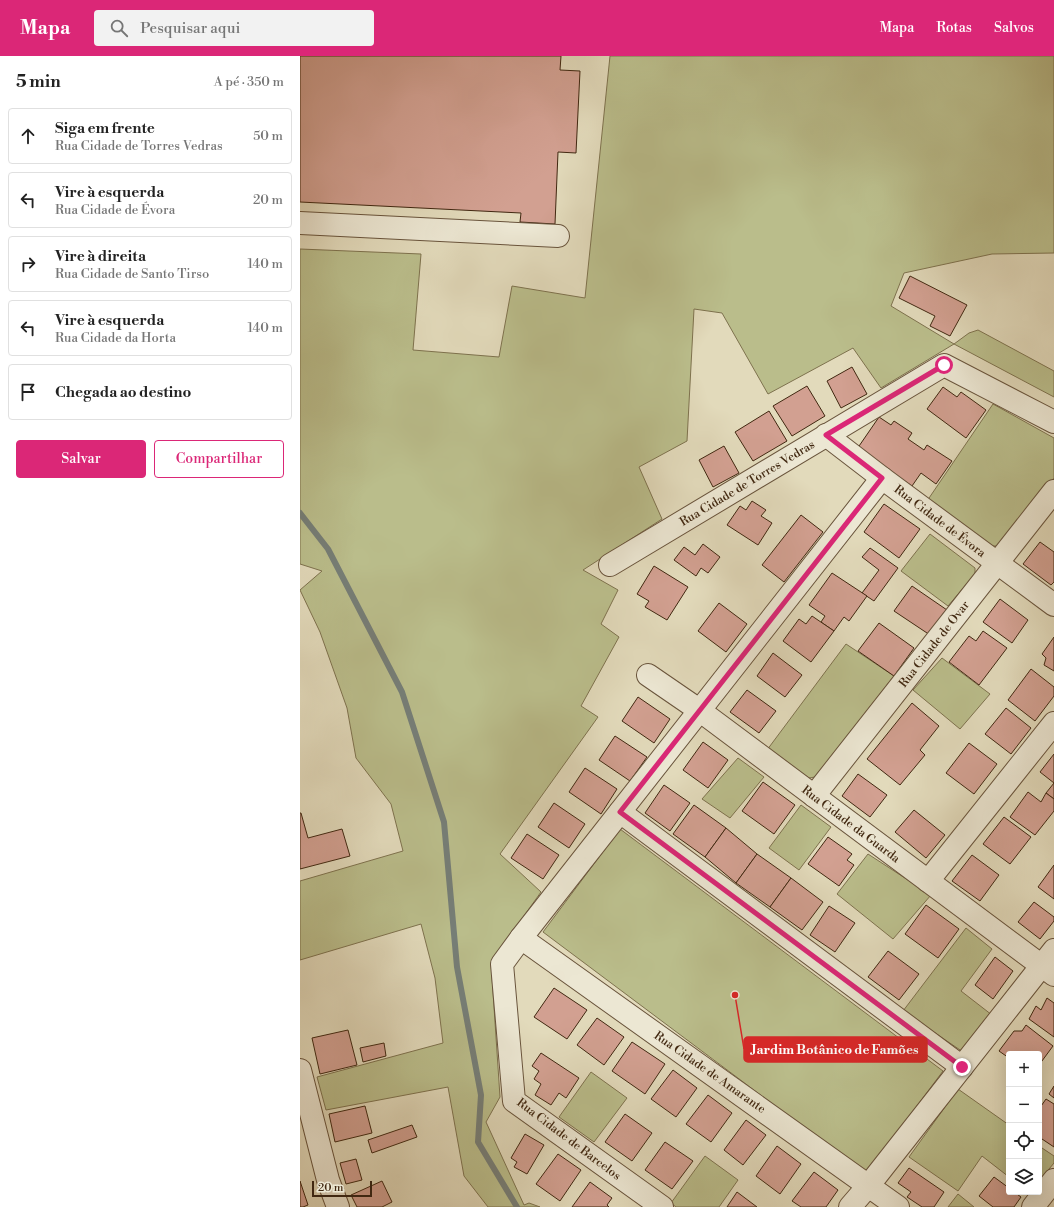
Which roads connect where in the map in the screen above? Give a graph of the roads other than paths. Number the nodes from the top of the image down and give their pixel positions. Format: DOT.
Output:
graph roads {
  1 [pos="300,223"];
  2 [pos="558,236"];
  3 [pos="1054,422"];
  4 [pos="826,435"];
  5 [pos="882,478"];
  6 [pos="1054,491"];
  7 [pos="997,564"];
  8 [pos="610,565"];
  9 [pos="1054,606"];
  10 [pos="648,675"];
  11 [pos="700,710"];
  12 [pos="1054,723"];
  13 [pos="814,796"];
  14 [pos="620,812"];
  15 [pos="928,881"];
  16 [pos="521,938"];
  17 [pos="1050,963"];
  18 [pos="962,1067"];
  19 [pos="300,1070"];
  20 [pos="1054,1180"];
  21 [pos="869,1185"];
  22 [pos="338,1207"];
  23 [pos="662,1207"];
  24 [pos="850,1207"];
  25 [pos="898,1207"];
  26 [pos="1033,1207"];
  1 -- 2 [label="street"];
  3 -- 4 [label="street, Rua Cidade de Torres Vedras"];
  4 -- 5 [label="street, Rua Cidade de Évora"];
  4 -- 8 [label="street, Rua Cidade de Torres Vedras"];
  5 -- 7 [label="street, Rua Cidade de Évora"];
  5 -- 11 [label="street, Rua Cidade de Barcelos"];
  6 -- 7 [label="street, Rua Cidade de Ovar"];
  7 -- 9 [label="street, Rua Cidade de Évora"];
  7 -- 13 [label="street, Rua Cidade de Ovar"];
  10 -- 11 [label="street, Rua Cidade da Guarda"];
  11 -- 13 [label="street, Rua Cidade da Guarda"];
  11 -- 14 [label="street, Rua Cidade de Barcelos"];
  12 -- 15 [label="street"];
  13 -- 15 [label="street, Rua Cidade da Guarda"];
  14 -- 16 [label="street, Rua Cidade de Barcelos"];
  14 -- 18 [label="street"];
  15 -- 17 [label="street, Rua Cidade da Guarda"];
  16 -- 21 [label="street, Rua Cidade de Amarante"];
  16 -- 23 [label="street, Rua Cidade de Barcelos"];
  17 -- 18 [label="street"];
  18 -- 21 [label="street"];
  19 -- 22 [label="street"];
  20 -- 26 [label="street"];
  21 -- 24 [label="street"];
  21 -- 25 [label="street, Rua Cidade de Amarante"];
}
